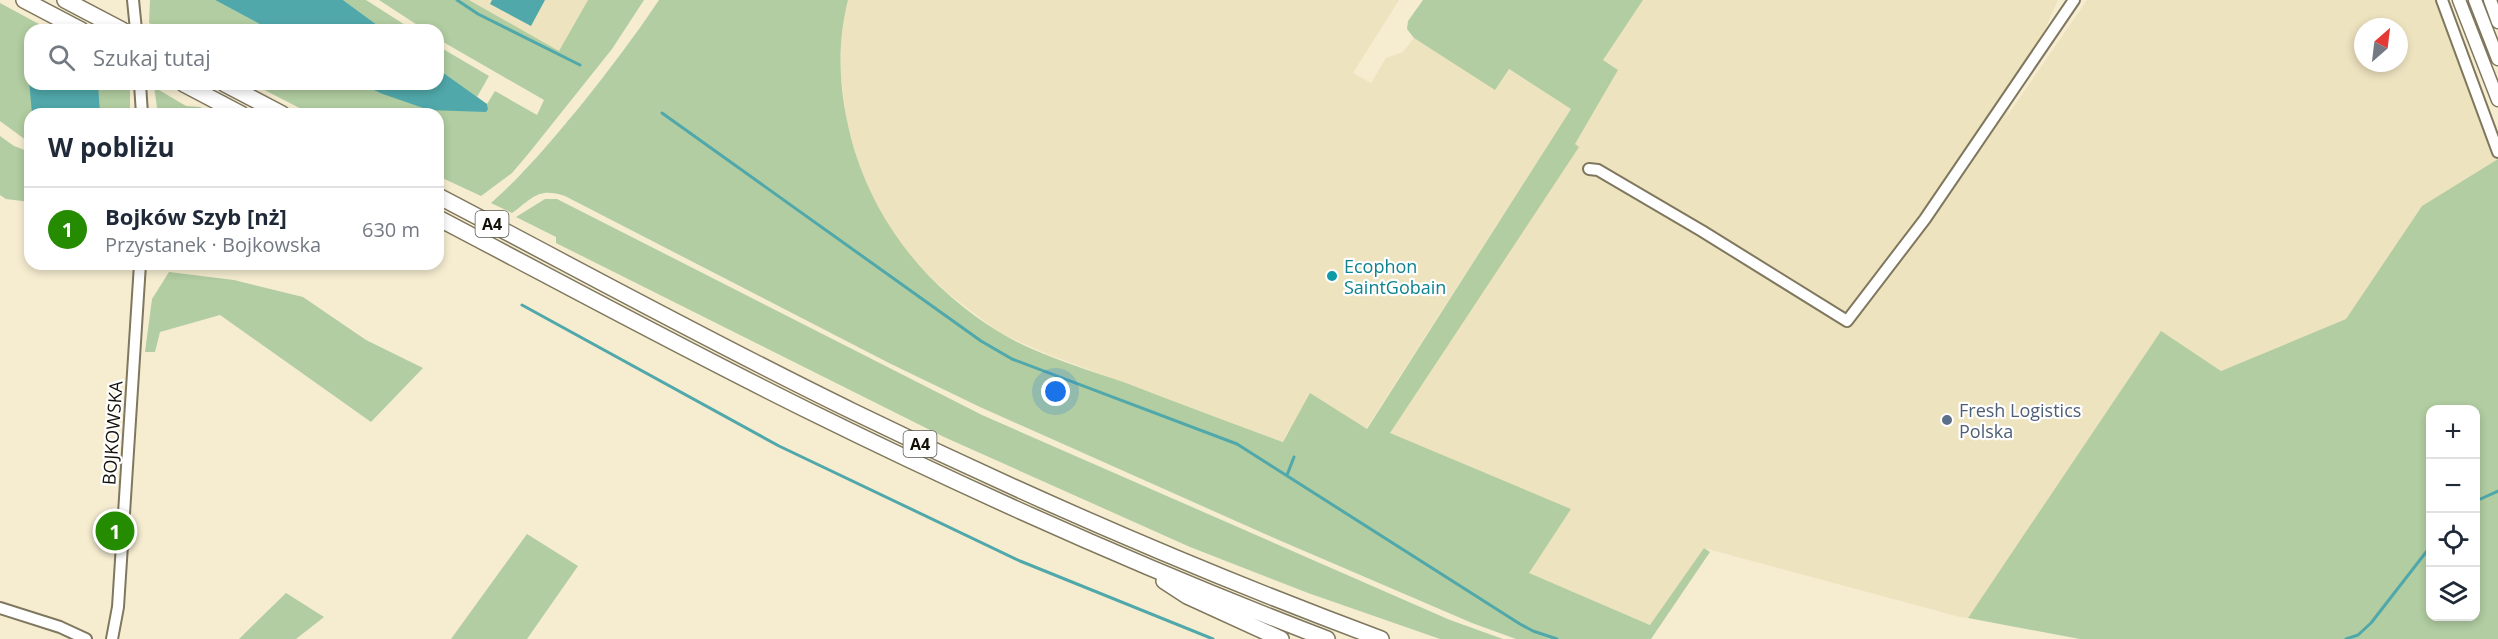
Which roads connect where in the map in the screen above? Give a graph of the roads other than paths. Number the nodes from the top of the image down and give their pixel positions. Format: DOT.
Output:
graph roads {
  1 [pos="24,0"];
  2 [pos="133,0"];
  3 [pos="2074,0"];
  4 [pos="2442,0"];
  5 [pos="2459,0"];
  6 [pos="2475,0"];
  7 [pos="2490,1"];
  8 [pos="68,2"];
  9 [pos="2498,22"];
  10 [pos="70,24"];
  11 [pos="110,24"];
  12 [pos="135,24"];
  13 [pos="2498,59"];
  14 [pos="140,90"];
  15 [pos="195,90"];
  16 [pos="236,90"];
  17 [pos="2498,100"];
  18 [pos="142,108"];
  19 [pos="229,108"];
  20 [pos="271,108"];
  21 [pos="2498,152"];
  22 [pos="1589,169"];
  23 [pos="444,199"];
  24 [pos="444,221"];
  25 [pos="140,270"];
  26 [pos="1131,560"];
  27 [pos="0,608"];
  28 [pos="86,639"];
  29 [pos="112,639"];
  30 [pos="1281,639"];
  31 [pos="1327,639"];
  32 [pos="1381,639"];
  1 -- 10 [label="highway"];
  2 -- 12 [label="street"];
  3 -- 22 [label="street"];
  4 -- 21 [label="street"];
  5 -- 17 [label="main road"];
  6 -- 13 [label="main road"];
  7 -- 9 [label="main road"];
  8 -- 11 [label="highway"];
  14 -- 18 [label="street"];
  15 -- 19 [label="highway"];
  16 -- 20 [label="highway"];
  23 -- 32 [label="highway, A4"];
  24 -- 26 [label="highway, A4"];
  25 -- 29 [label="street, BOJKOWSKA"];
  26 -- 30 [label="highway"];
  26 -- 31 [label="highway, A4"];
  27 -- 28 [label="street"];
}
